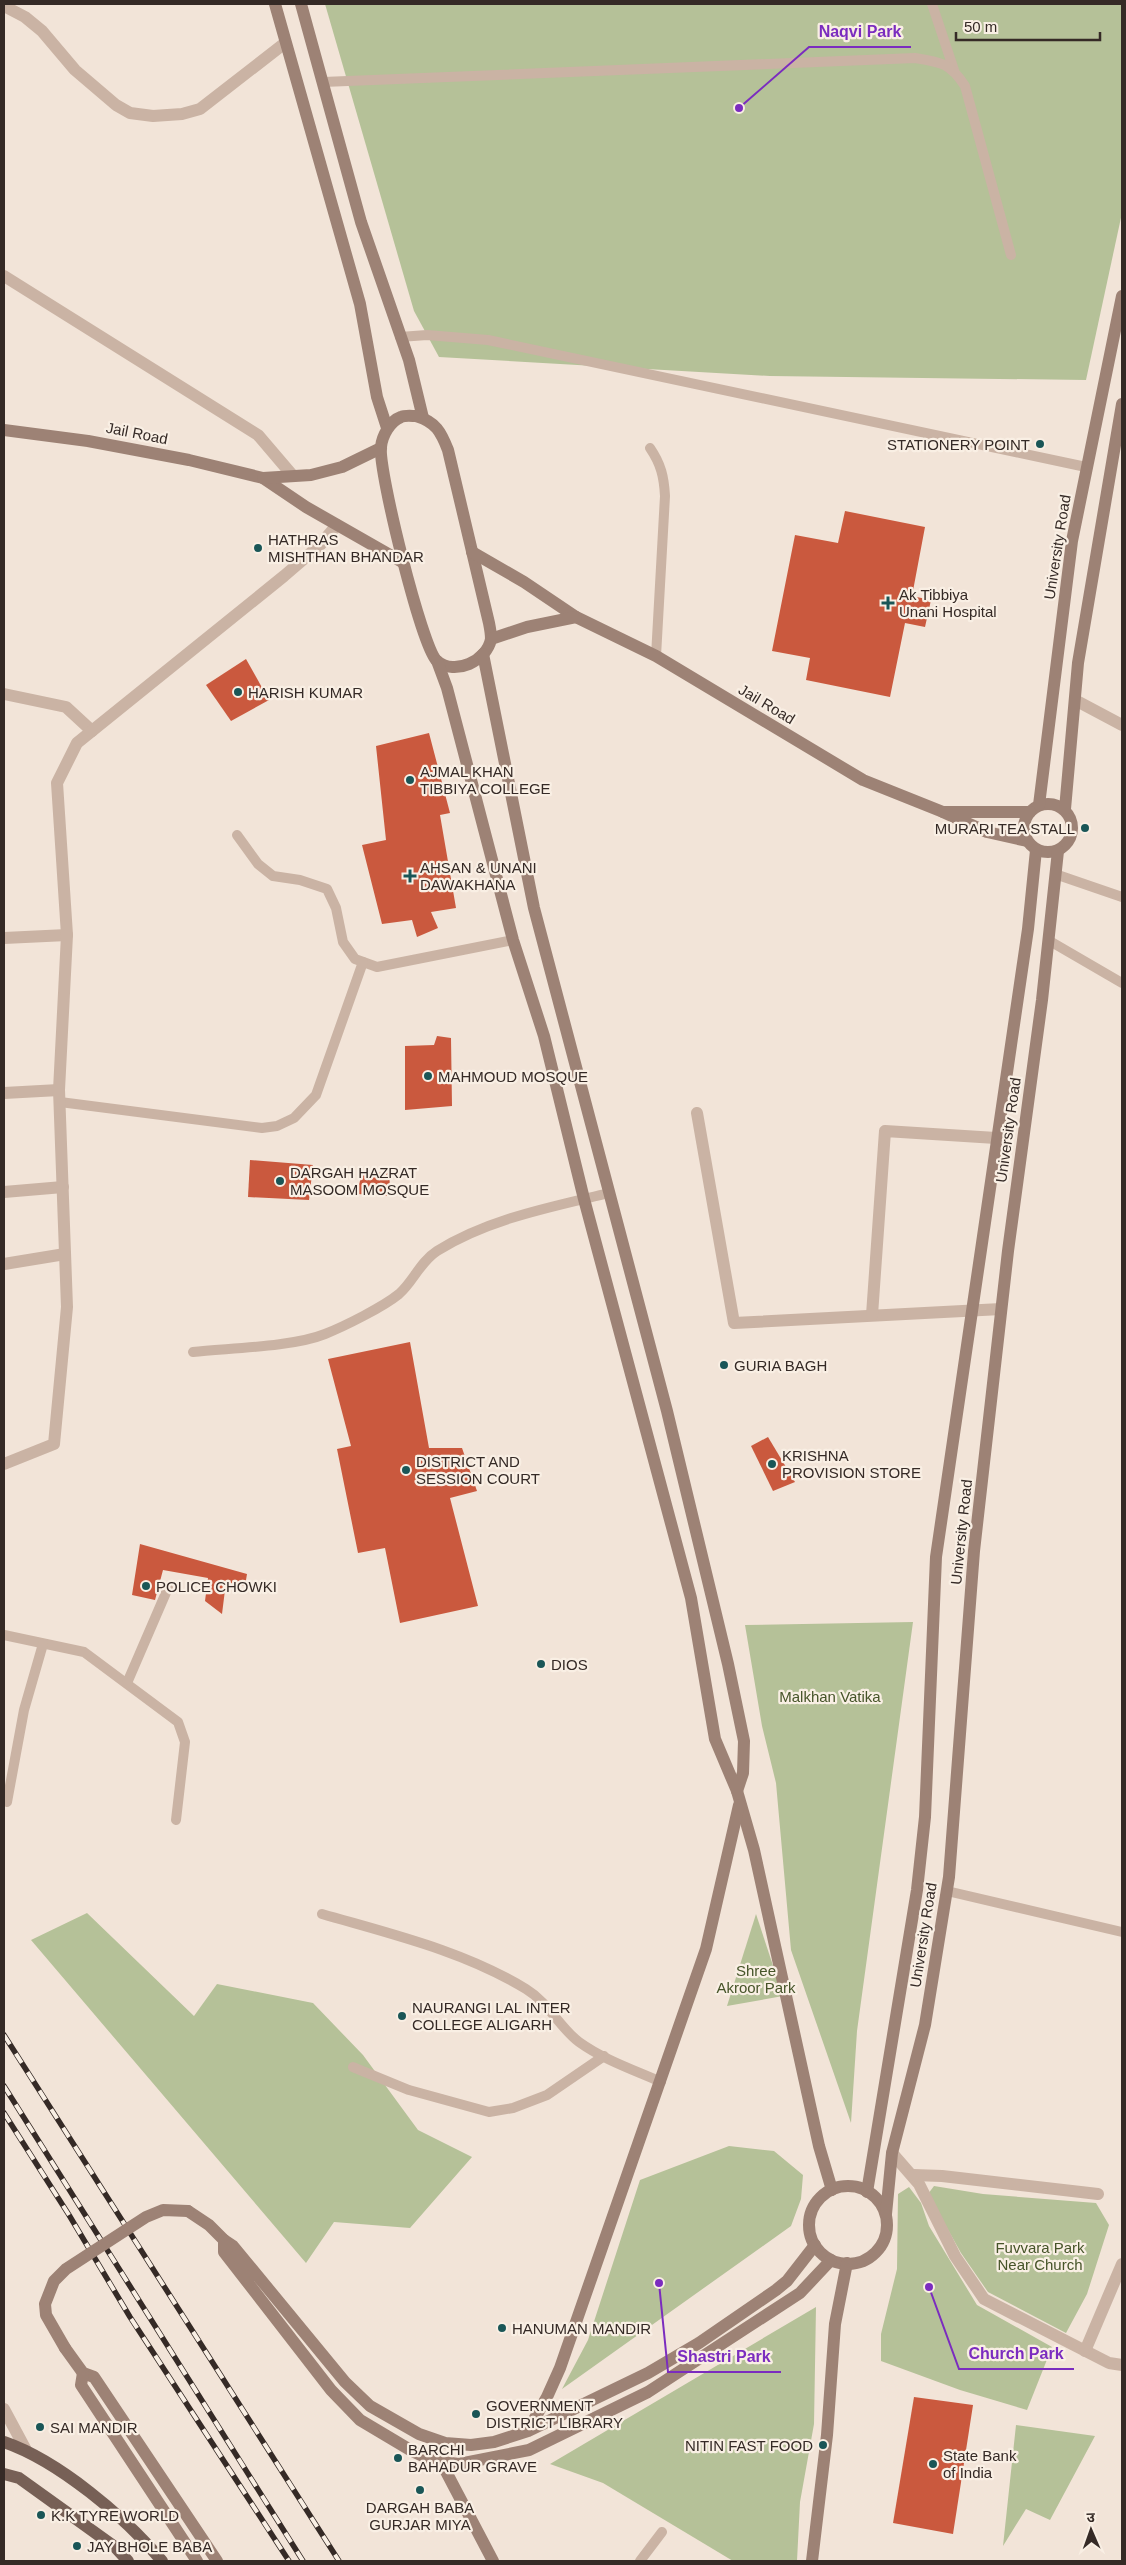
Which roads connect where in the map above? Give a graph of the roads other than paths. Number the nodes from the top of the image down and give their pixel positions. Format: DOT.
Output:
graph roads {
  1 [pos="275,4"];
  2 [pos="301,4"];
  3 [pos="932,4"];
  4 [pos="4,6"];
  5 [pos="286,43"];
  6 [pos="954,70"];
  7 [pos="324,82"];
  8 [pos="1011,255"];
  9 [pos="4,276"];
  10 [pos="1122,296"];
  11 [pos="400,337"];
  12 [pos="1122,404"];
  13 [pos="423,418"];
  14 [pos="387,428"];
  15 [pos="4,430"];
  16 [pos="381,448"];
  17 [pos="650,448"];
  18 [pos="1086,467"];
  19 [pos="293,476"];
  20 [pos="263,478"];
  21 [pos="337,525"];
  22 [pos="472,552"];
  23 [pos="404,563"];
  24 [pos="576,617"];
  25 [pos="491,639"];
  26 [pos="484,654"];
  27 [pos="656,656"];
  28 [pos="437,661"];
  29 [pos="4,694"];
  30 [pos="1075,700"];
  31 [pos="1122,725"];
  32 [pos="92,731"];
  33 [pos="1035,808"];
  34 [pos="1064,809"];
  35 [pos="943,812"];
  36 [pos="237,835"];
  37 [pos="1032,845"];
  38 [pos="1058,851"];
  39 [pos="1055,874"];
  40 [pos="1122,897"];
  41 [pos="67,935"];
  42 [pos="4,938"];
  43 [pos="513,940"];
  44 [pos="1048,940"];
  45 [pos="363,962"];
  46 [pos="1122,983"];
  47 [pos="4,1093"];
  48 [pos="60,1096"];
  49 [pos="697,1113"];
  50 [pos="996,1138"];
  51 [pos="63,1187"];
  52 [pos="4,1192"];
  53 [pos="609,1193"];
  54 [pos="584,1199"];
  55 [pos="65,1254"];
  56 [pos="4,1264"];
  57 [pos="1001,1309"];
  58 [pos="971,1310"];
  59 [pos="872,1315"];
  60 [pos="193,1352"];
  61 [pos="4,1464"];
  62 [pos="168,1588"];
  63 [pos="4,1636"];
  64 [pos="43,1644"];
  65 [pos="127,1683"];
  66 [pos="737,1791"];
  67 [pos="7,1802"];
  68 [pos="740,1804"];
  69 [pos="176,1820"];
  70 [pos="947,1891"];
  71 [pos="322,1914"];
  72 [pos="1122,1932"];
  73 [pos="604,2056"];
  74 [pos="353,2067"];
  75 [pos="661,2082"];
  76 [pos="892,2153"];
  77 [pos="913,2175"];
  78 [pos="832,2190"];
  79 [pos="868,2192"];
  80 [pos="1098,2194"];
  81 [pos="886,2214"];
  82 [pos="224,2240"];
  83 [pos="815,2245"];
  84 [pos="832,2260"];
  85 [pos="847,2263"];
  86 [pos="1122,2264"];
  87 [pos="1085,2350"];
  88 [pos="1122,2366"];
  89 [pos="83,2373"];
  90 [pos="4,2409"];
  91 [pos="528,2431"];
  92 [pos="4,2442"];
  93 [pos="26,2450"];
  94 [pos="441,2462"];
  95 [pos="4,2474"];
  96 [pos="662,2532"];
  97 [pos="128,2561"];
  98 [pos="162,2561"];
  99 [pos="197,2561"];
  100 [pos="217,2561"];
  101 [pos="493,2561"];
  102 [pos="640,2561"];
  103 [pos="812,2561"];
  1 -- 5 [label="main road"];
  2 -- 7 [label="main road"];
  3 -- 6 [label="lane"];
  4 -- 5 [label="street"];
  5 -- 14 [label="main road"];
  6 -- 7 [label="lane"];
  6 -- 8 [label="lane"];
  7 -- 11 [label="main road"];
  9 -- 19 [label="street"];
  10 -- 18 [label="main road, University Road"];
  11 -- 13 [label="main road"];
  11 -- 18 [label="lane"];
  12 -- 30 [label="main road"];
  13 -- 14 [label="main road"];
  13 -- 22 [label="main road"];
  14 -- 16 [label="main road"];
  15 -- 20 [label="main road, Jail Road"];
  16 -- 19 [label="main road, Jail Road"];
  16 -- 23 [label="main road"];
  17 -- 27 [label="lane"];
  18 -- 33 [label="main road, University Road"];
  19 -- 20 [label="main road, Jail Road"];
  20 -- 21 [label="main road, Jail Road"];
  21 -- 23 [label="main road, Jail Road"];
  21 -- 32 [label="street"];
  22 -- 24 [label="main road, Jail Road"];
  22 -- 25 [label="main road"];
  23 -- 28 [label="main road"];
  24 -- 25 [label="main road"];
  24 -- 27 [label="main road, Jail Road"];
  25 -- 26 [label="main road"];
  26 -- 28 [label="main road"];
  26 -- 53 [label="main road"];
  27 -- 35 [label="main road, Jail Road"];
  28 -- 43 [label="main road"];
  29 -- 32 [label="street"];
  30 -- 31 [label="street"];
  30 -- 34 [label="main road"];
  32 -- 41 [label="street"];
  33 -- 34 [label="main road"];
  33 -- 35 [label="main road, Jail Road"];
  33 -- 37 [label="main road"];
  34 -- 38 [label="main road"];
  35 -- 37 [label="main road, Jail Road"];
  36 -- 45 [label="lane"];
  37 -- 38 [label="main road"];
  37 -- 50 [label="main road, University Road"];
  38 -- 39 [label="main road, University Road"];
  39 -- 40 [label="lane"];
  39 -- 44 [label="main road, University Road"];
  41 -- 42 [label="street"];
  41 -- 48 [label="street"];
  43 -- 45 [label="lane"];
  43 -- 54 [label="main road"];
  44 -- 46 [label="lane"];
  44 -- 57 [label="main road, University Road"];
  45 -- 48 [label="lane"];
  47 -- 48 [label="street"];
  48 -- 51 [label="street"];
  49 -- 59 [label="street"];
  50 -- 58 [label="main road, University Road"];
  50 -- 59 [label="street"];
  51 -- 52 [label="street"];
  51 -- 55 [label="street"];
  53 -- 54 [label="lane"];
  53 -- 66 [label="main road"];
  54 -- 60 [label="lane"];
  54 -- 66 [label="main road"];
  55 -- 56 [label="street"];
  55 -- 61 [label="street"];
  57 -- 58 [label="street"];
  57 -- 70 [label="main road, University Road"];
  58 -- 59 [label="street"];
  58 -- 79 [label="main road, University Road"];
  62 -- 65 [label="lane"];
  63 -- 64 [label="lane"];
  64 -- 65 [label="lane"];
  64 -- 67 [label="lane"];
  65 -- 69 [label="lane"];
  66 -- 68 [label="main road"];
  68 -- 75 [label="main road"];
  68 -- 78 [label="main road"];
  70 -- 72 [label="lane"];
  70 -- 76 [label="main road, University Road"];
  71 -- 73 [label="lane"];
  73 -- 74 [label="lane"];
  73 -- 75 [label="lane"];
  75 -- 91 [label="main road"];
  76 -- 77 [label="street"];
  76 -- 81 [label="main road, University Road"];
  77 -- 80 [label="street"];
  77 -- 87 [label="street"];
  78 -- 79 [label="main road"];
  78 -- 83 [label="main road"];
  79 -- 81 [label="main road"];
  81 -- 85 [label="main road"];
  82 -- 89 [label="main road, bridge"];
  82 -- 91 [label="main road"];
  82 -- 94 [label="main road"];
  83 -- 84 [label="main road"];
  83 -- 91 [label="main road"];
  84 -- 85 [label="main road"];
  84 -- 94 [label="main road"];
  85 -- 103 [label="main road"];
  86 -- 87 [label="street"];
  87 -- 88 [label="street"];
  89 -- 99 [label="main road"];
  89 -- 100 [label="main road"];
  90 -- 93 [label="street"];
  92 -- 93 [label="main road"];
  93 -- 98 [label="main road"];
  94 -- 101 [label="main road"];
  95 -- 97 [label="main road"];
  96 -- 102 [label="lane"];
}
